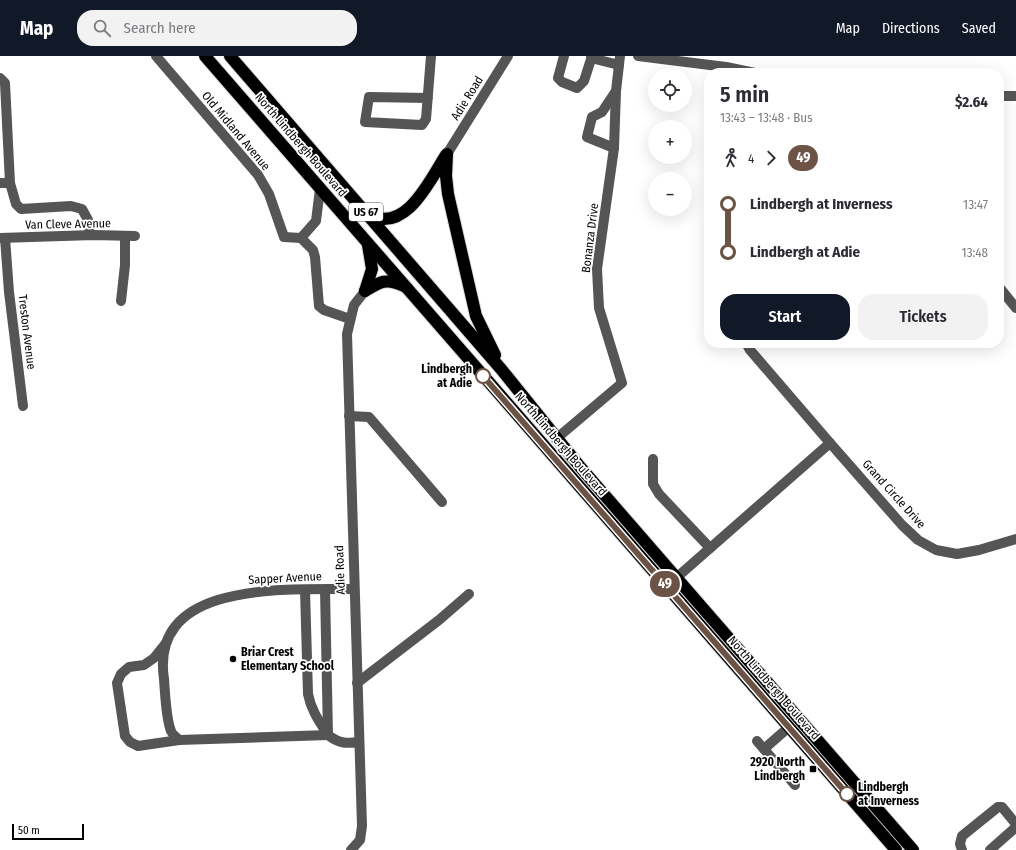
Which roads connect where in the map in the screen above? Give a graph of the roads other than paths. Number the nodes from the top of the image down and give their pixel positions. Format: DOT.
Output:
graph roads {
  1 [pos="156,56"];
  2 [pos="205,56"];
  3 [pos="230,56"];
  4 [pos="431,56"];
  5 [pos="508,56"];
  6 [pos="564,56"];
  7 [pos="638,56"];
  8 [pos="592,57"];
  9 [pos="619,61"];
  10 [pos="713,68"];
  11 [pos="0,78"];
  12 [pos="616,91"];
  13 [pos="1004,96"];
  14 [pos="1016,96"];
  15 [pos="428,98"];
  16 [pos="614,148"];
  17 [pos="447,154"];
  18 [pos="5,183"];
  19 [pos="320,189"];
  20 [pos="367,214"];
  21 [pos="90,235"];
  22 [pos="135,236"];
  23 [pos="125,237"];
  24 [pos="3,238"];
  25 [pos="301,238"];
  26 [pos="368,244"];
  27 [pos="405,286"];
  28 [pos="365,291"];
  29 [pos="1004,293"];
  30 [pos="121,301"];
  31 [pos="1016,308"];
  32 [pos="350,319"];
  33 [pos="749,348"];
  34 [pos="501,369"];
  35 [pos="23,406"];
  36 [pos="349,416"];
  37 [pos="557,438"];
  38 [pos="830,443"];
  39 [pos="653,459"];
  40 [pos="442,502"];
  41 [pos="1016,539"];
  42 [pos="710,548"];
  43 [pos="676,578"];
  44 [pos="354,589"];
  45 [pos="305,590"];
  46 [pos="325,590"];
  47 [pos="469,594"];
  48 [pos="166,643"];
  49 [pos="357,683"];
  50 [pos="789,727"];
  51 [pos="328,735"];
  52 [pos="179,740"];
  53 [pos="757,741"];
  54 [pos="359,742"];
  55 [pos="764,749"];
  56 [pos="795,785"];
  57 [pos="1016,826"];
  58 [pos="351,850"];
  59 [pos="896,850"];
  60 [pos="913,850"];
  61 [pos="962,850"];
  62 [pos="990,850"];
  1 -- 25 [label="street, Old Midland Avenue"];
  2 -- 19 [label="highway, North Lindbergh Boulevard / US 67"];
  3 -- 20 [label="highway, North Lindbergh Boulevard / US 67"];
  4 -- 15 [label="street"];
  5 -- 17 [label="street, Adie Road"];
  6 -- 8 [label="street"];
  7 -- 10 [label="street"];
  8 -- 9 [label="street"];
  9 -- 12 [label="street, Bonanza Drive"];
  11 -- 18 [label="street"];
  12 -- 16 [label="street, Bonanza Drive"];
  12 -- 16 [label="street"];
  13 -- 14 [label="street"];
  15 -- 15 [label="street"];
  16 -- 37 [label="street, Bonanza Drive"];
  17 -- 20 [label="highway"];
  17 -- 34 [label="highway"];
  18 -- 21 [label="street"];
  19 -- 25 [label="street"];
  19 -- 26 [label="highway, North Lindbergh Boulevard / US 67"];
  20 -- 34 [label="highway, North Lindbergh Boulevard / US 67"];
  21 -- 23 [label="street, Van Cleve Avenue"];
  21 -- 24 [label="street, Van Cleve Avenue"];
  22 -- 23 [label="street, Van Cleve Avenue"];
  23 -- 30 [label="street"];
  24 -- 35 [label="street, Treston Avenue"];
  25 -- 32 [label="street"];
  26 -- 27 [label="highway, North Lindbergh Boulevard / US 67"];
  26 -- 28 [label="highway"];
  27 -- 28 [label="highway"];
  27 -- 50 [label="highway, North Lindbergh Boulevard / US 67"];
  28 -- 32 [label="street, Adie Road"];
  29 -- 31 [label="street"];
  32 -- 36 [label="street, Adie Road"];
  33 -- 38 [label="street, Grand Circle Drive"];
  34 -- 37 [label="highway, North Lindbergh Boulevard / US 67"];
  36 -- 40 [label="street"];
  36 -- 44 [label="street, Adie Road"];
  37 -- 43 [label="highway, North Lindbergh Boulevard / US 67"];
  38 -- 41 [label="street, Grand Circle Drive"];
  38 -- 42 [label="street"];
  39 -- 42 [label="street"];
  42 -- 43 [label="street"];
  43 -- 60 [label="highway, North Lindbergh Boulevard / US 67"];
  44 -- 46 [label="street, Sapper Avenue"];
  44 -- 49 [label="street, Adie Road"];
  45 -- 46 [label="street, Sapper Avenue"];
  45 -- 48 [label="street, Sapper Avenue"];
  45 -- 51 [label="street"];
  46 -- 51 [label="street"];
  47 -- 49 [label="street"];
  48 -- 52 [label="street"];
  48 -- 52 [label="street"];
  49 -- 54 [label="street, Adie Road"];
  50 -- 55 [label="street"];
  50 -- 59 [label="highway, North Lindbergh Boulevard / US 67"];
  51 -- 52 [label="street"];
  51 -- 54 [label="street"];
  53 -- 55 [label="street"];
  54 -- 58 [label="street, Adie Road"];
  55 -- 56 [label="street"];
  57 -- 61 [label="street"];
  57 -- 62 [label="street"];
}
